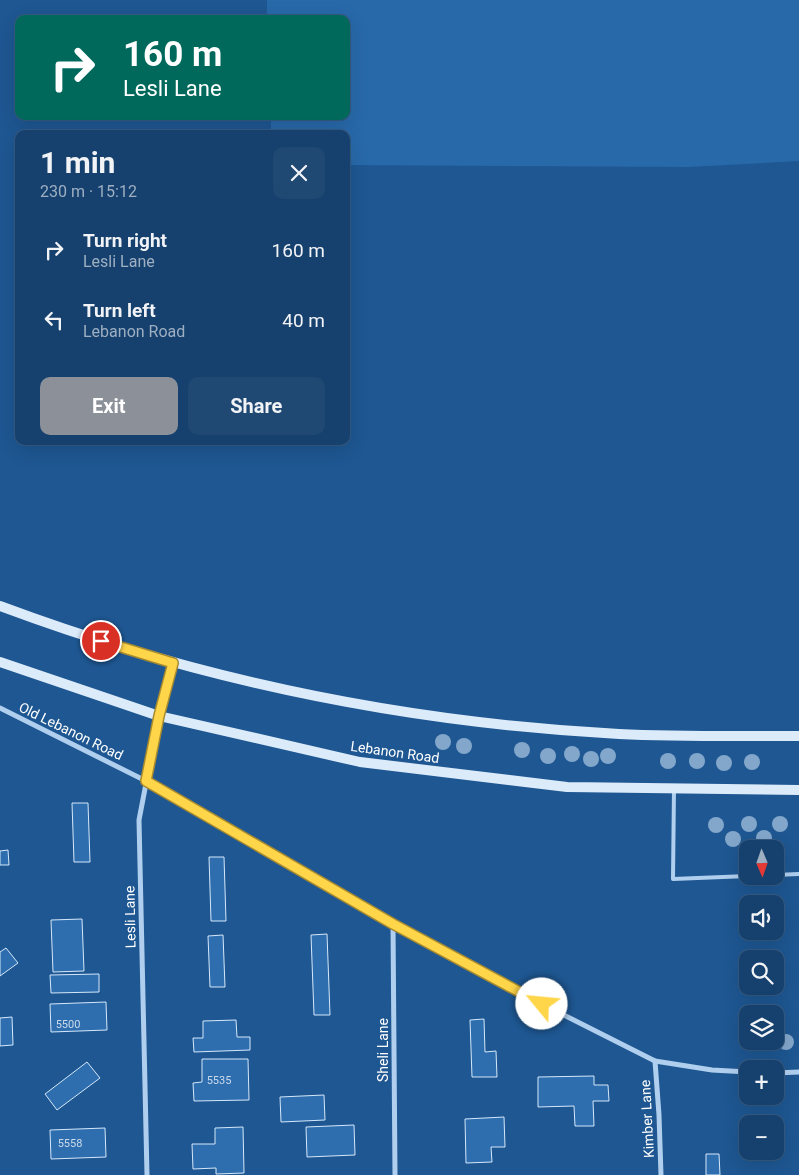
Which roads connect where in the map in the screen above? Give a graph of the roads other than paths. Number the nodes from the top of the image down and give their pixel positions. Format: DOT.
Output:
graph roads {
  1 [pos="0,606"];
  2 [pos="0,662"];
  3 [pos="173,663"];
  4 [pos="0,708"];
  5 [pos="159,716"];
  6 [pos="799,736"];
  7 [pos="146,781"];
  8 [pos="674,788"];
  9 [pos="799,790"];
  10 [pos="799,874"];
  11 [pos="784,875"];
  12 [pos="739,876"];
  13 [pos="393,924"];
  14 [pos="655,1061"];
  15 [pos="739,1072"];
  16 [pos="799,1072"];
  17 [pos="784,1073"];
  18 [pos="147,1175"];
  19 [pos="396,1175"];
  20 [pos="661,1175"];
  1 -- 3 [label="main road"];
  2 -- 5 [label="main road, Lebanon Road"];
  3 -- 5 [label="street, Lesli Lane"];
  3 -- 6 [label="main road"];
  4 -- 7 [label="street, Old Lebanon Road"];
  5 -- 7 [label="street, Lesli Lane"];
  5 -- 8 [label="main road, Lebanon Road"];
  7 -- 13 [label="street, Old Lebanon Road"];
  7 -- 18 [label="street, Lesli Lane"];
  8 -- 9 [label="main road, Lebanon Road"];
  8 -- 12 [label="lane"];
  10 -- 11 [label="lane"];
  13 -- 14 [label="street, Old Lebanon Road"];
  13 -- 19 [label="street, Sheli Lane"];
  14 -- 15 [label="street, Old Lebanon Road"];
  14 -- 20 [label="street, Kimber Lane"];
  16 -- 17 [label="street"];
}
